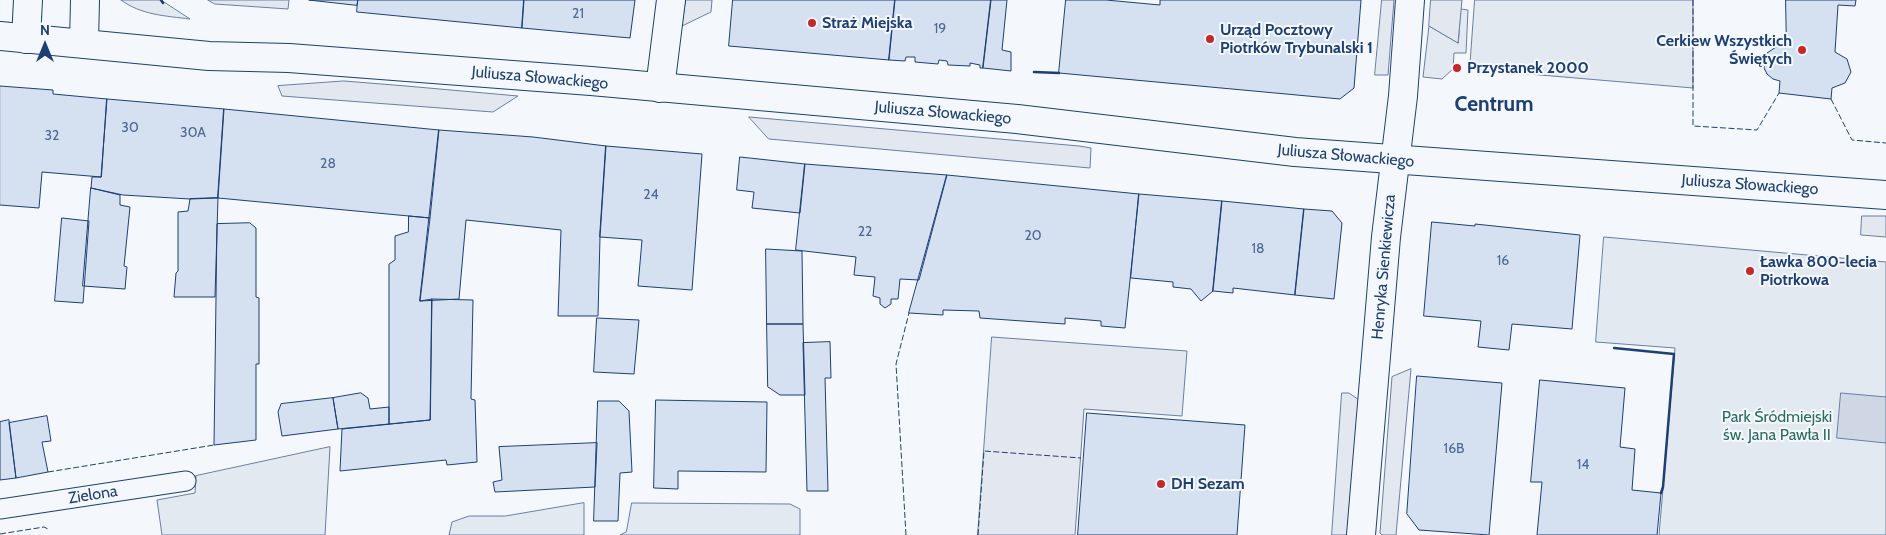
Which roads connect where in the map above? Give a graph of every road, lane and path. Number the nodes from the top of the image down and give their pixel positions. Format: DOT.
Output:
graph roads {
  1 [pos="28,0"];
  2 [pos="85,0"];
  3 [pos="671,0"];
  4 [pos="1410,0"];
  5 [pos="13,38"];
  6 [pos="84,43"];
  7 [pos="660,88"];
  8 [pos="1395,161"];
  9 [pos="1886,195"];
  10 [pos="186,481"];
  11 [pos="0,509"];
  12 [pos="1362,535"];
  1 -- 5 [label="street"];
  2 -- 6 [label="street"];
  3 -- 7 [label="street"];
  4 -- 8 [label="street, Henryka Sienkiewicza"];
  5 -- 6 [label="street, Juliusza Słowackiego"];
  6 -- 7 [label="street, Juliusza Słowackiego"];
  7 -- 8 [label="street, Juliusza Słowackiego"];
  8 -- 9 [label="street, Juliusza Słowackiego"];
  8 -- 12 [label="street, Henryka Sienkiewicza"];
  10 -- 11 [label="lane, Zielona"];
}
